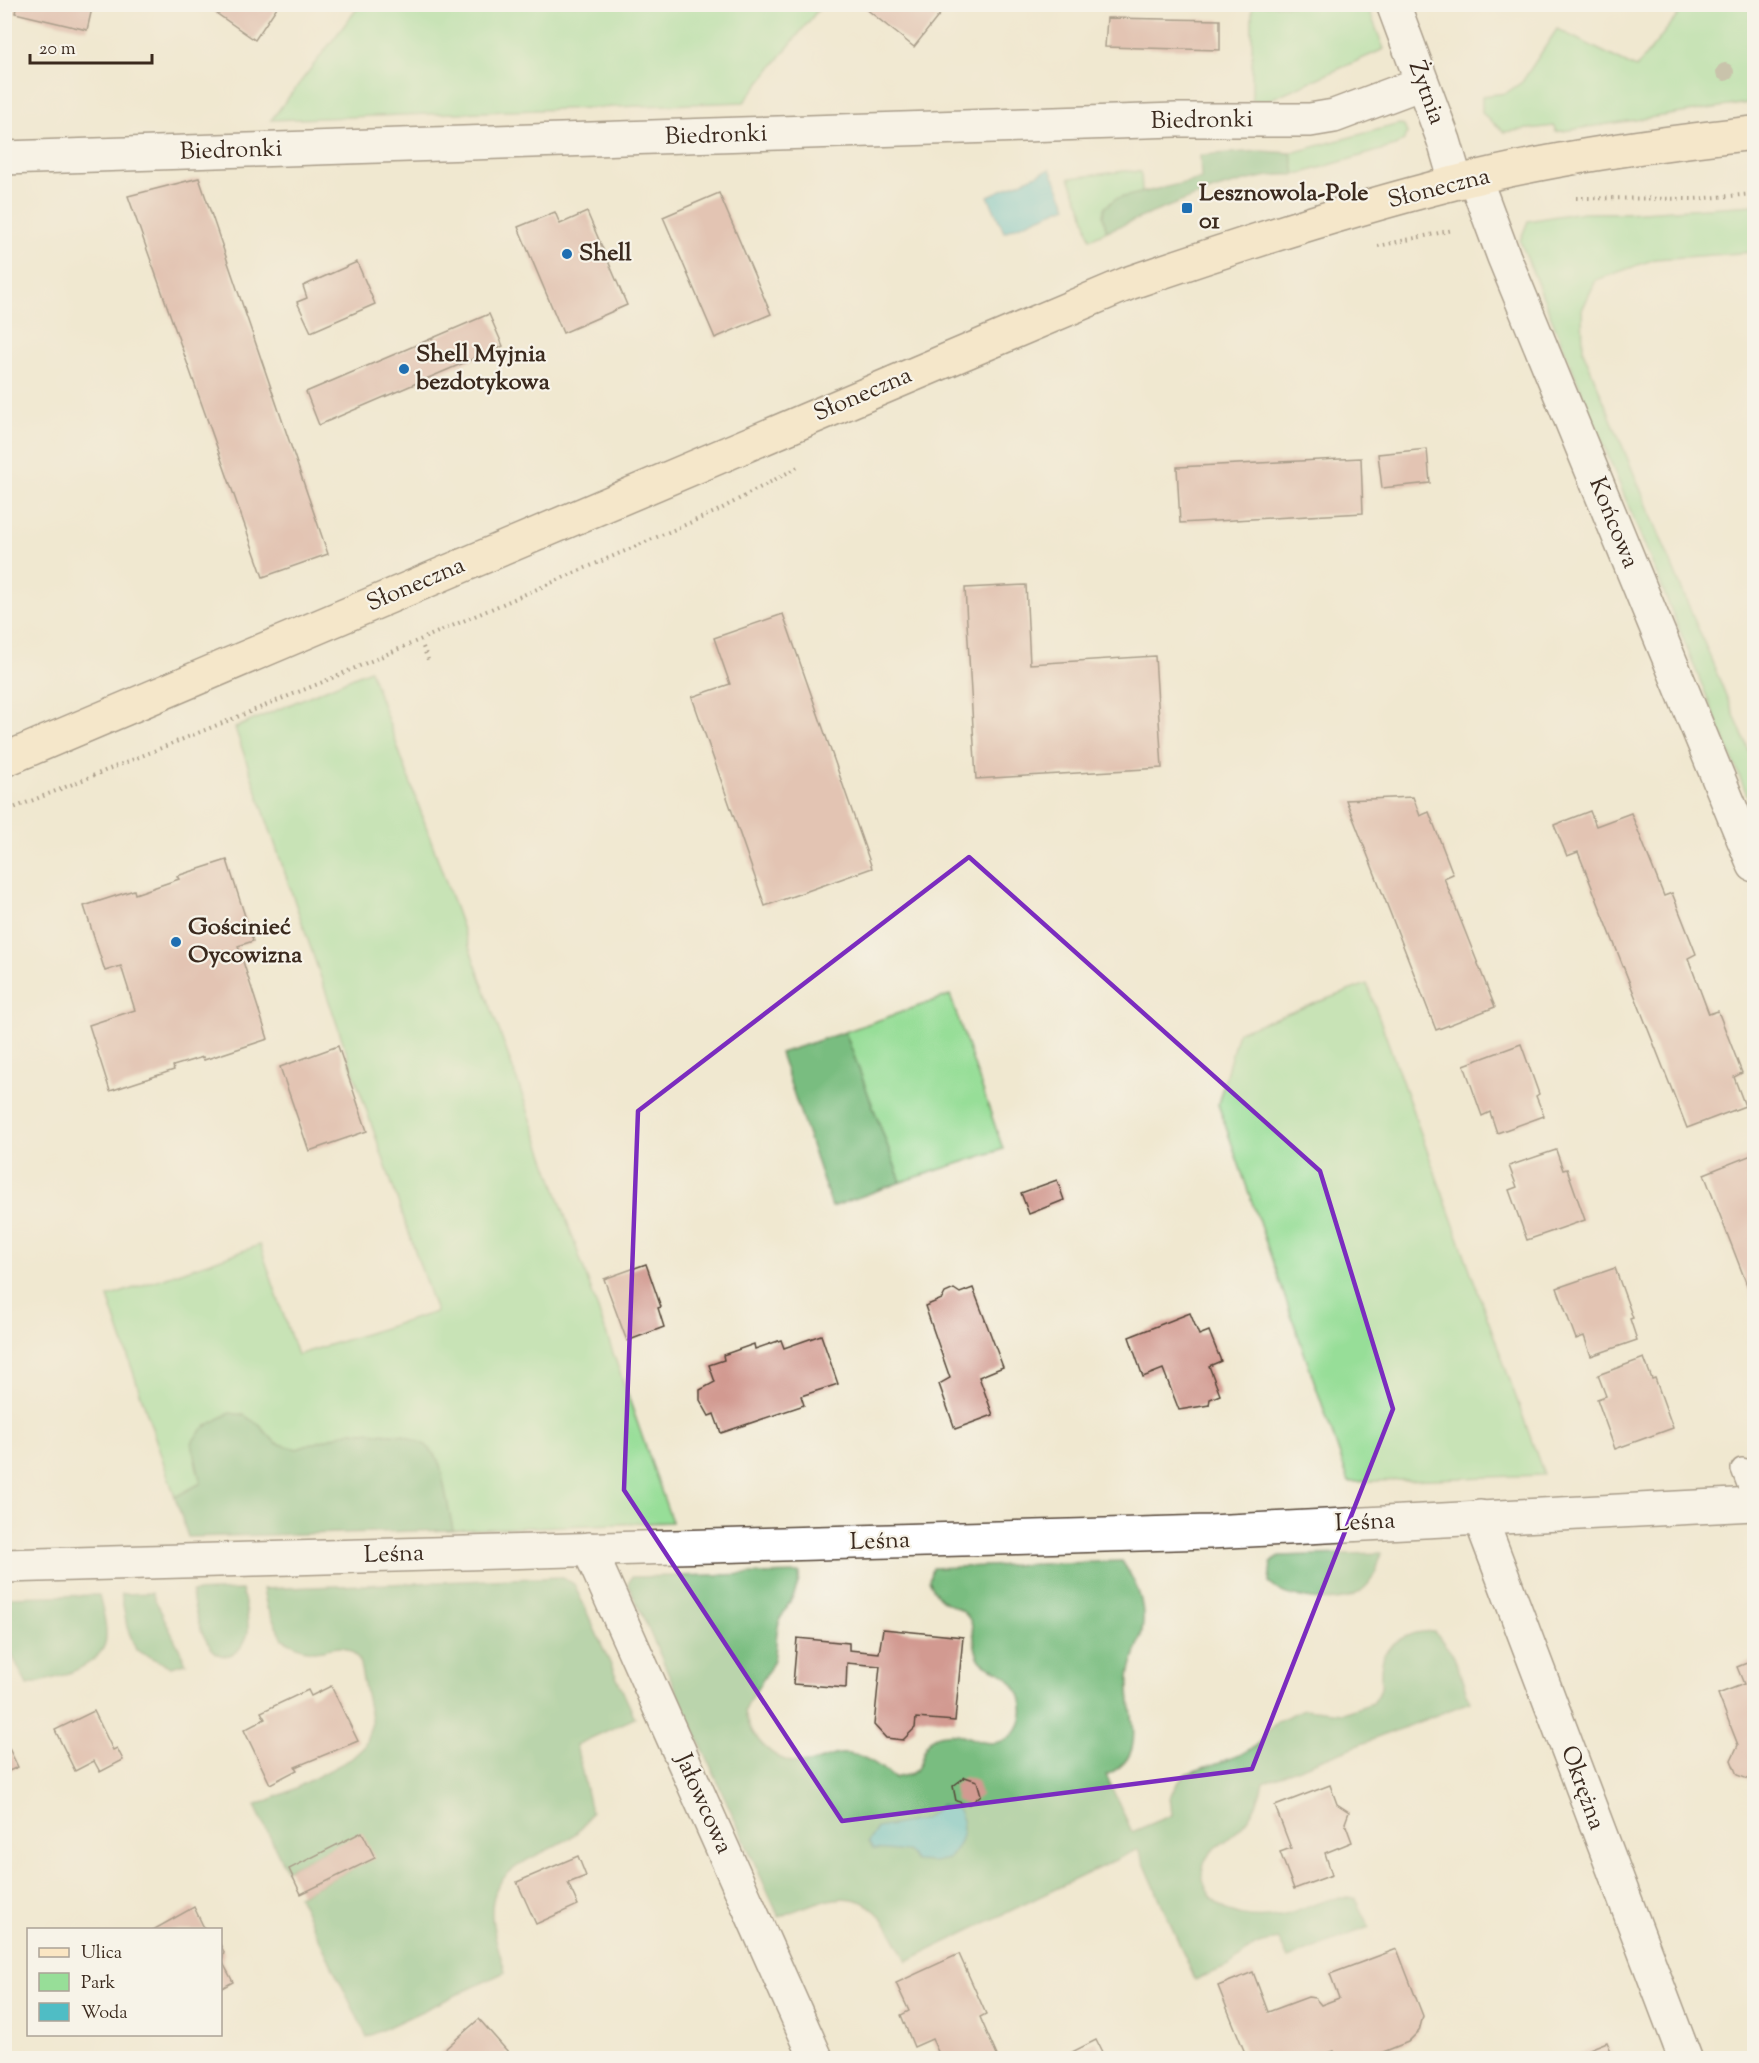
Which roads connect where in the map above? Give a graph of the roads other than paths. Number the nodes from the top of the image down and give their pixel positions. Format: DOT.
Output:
graph roads {
  1 [pos="1394,4"];
  2 [pos="1422,83"];
  3 [pos="1755,133"];
  4 [pos="4,158"];
  5 [pos="1465,181"];
  6 [pos="4,760"];
  7 [pos="1755,865"];
  8 [pos="1742,1469"];
  9 [pos="1755,1502"];
  10 [pos="1480,1517"];
  11 [pos="589,1549"];
  12 [pos="4,1566"];
  13 [pos="816,2058"];
  14 [pos="1685,2058"];
  1 -- 2 [label="street, Żytnia"];
  2 -- 4 [label="street, Biedronki"];
  2 -- 5 [label="street, Żytnia"];
  3 -- 5 [label="main road, Słoneczna"];
  5 -- 6 [label="main road, Słoneczna"];
  5 -- 7 [label="street, Końcowa"];
  8 -- 9 [label="lane"];
  9 -- 10 [label="street, Leśna"];
  10 -- 11 [label="street, Leśna"];
  10 -- 14 [label="street, Okrężna"];
  11 -- 12 [label="street, Leśna"];
  11 -- 13 [label="street, Jałowcowa"];
}
